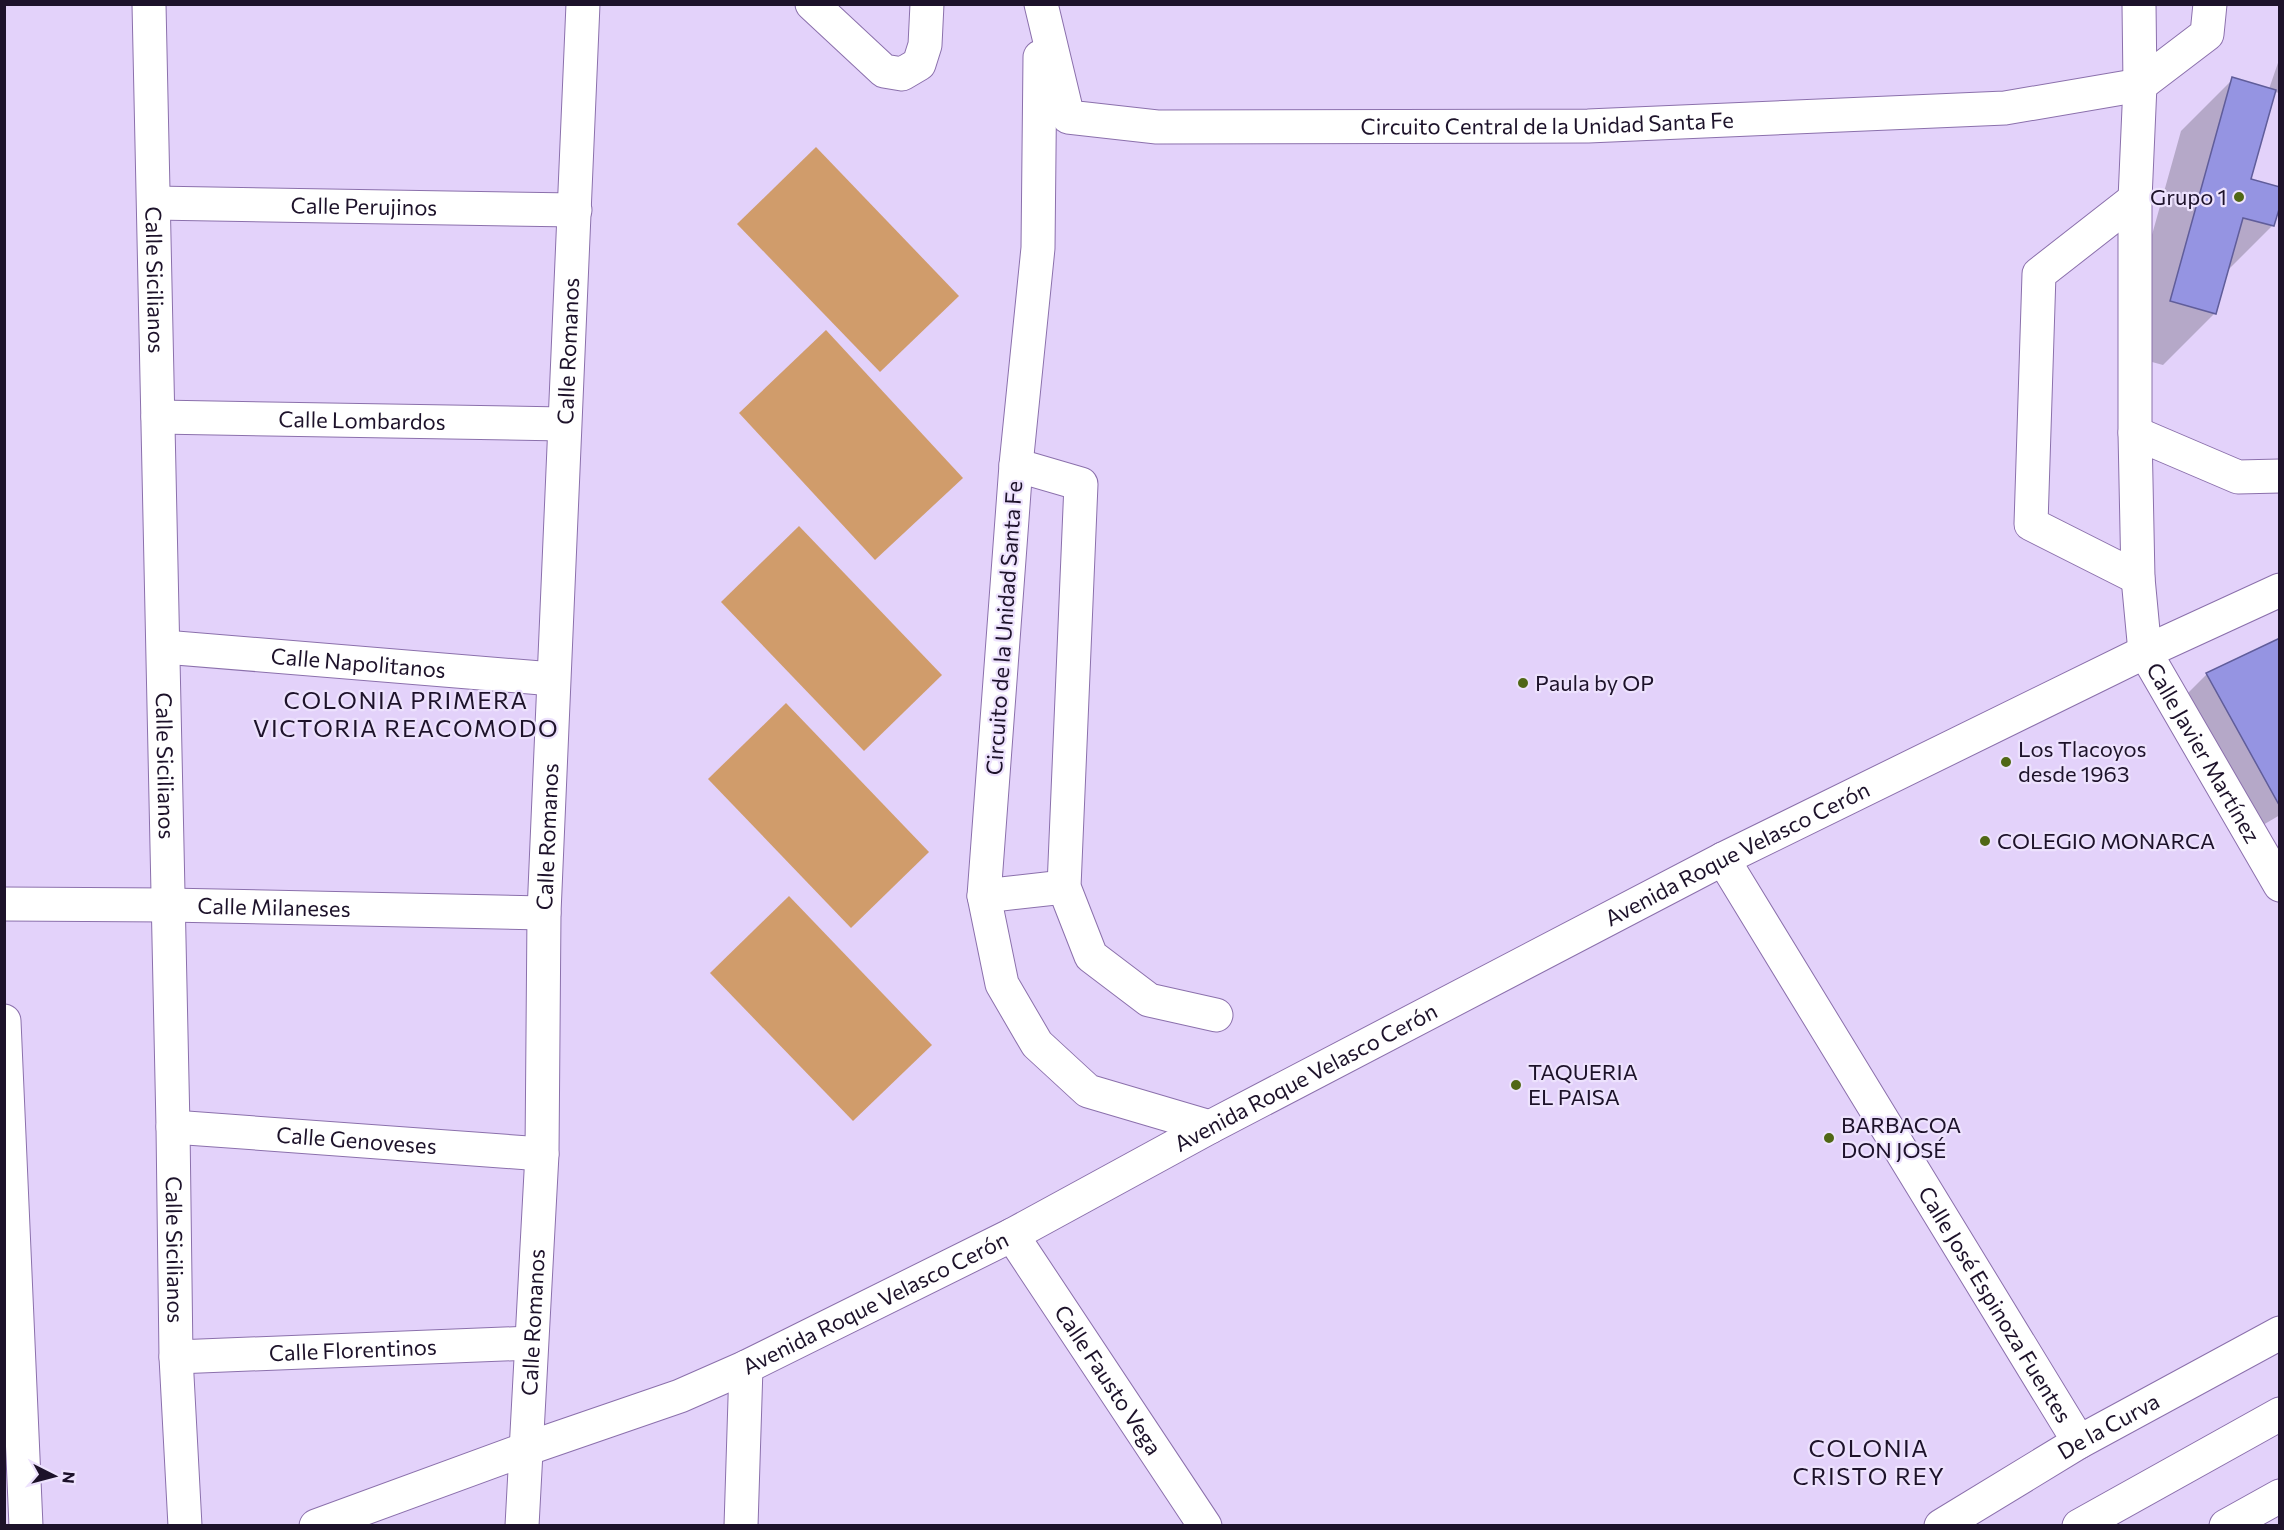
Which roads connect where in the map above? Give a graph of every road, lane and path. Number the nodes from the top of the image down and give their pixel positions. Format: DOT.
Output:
graph roads {
  1 [pos="149,4"];
  2 [pos="583,4"];
  3 [pos="812,4"];
  4 [pos="927,4"];
  5 [pos="1040,4"];
  6 [pos="2139,4"];
  7 [pos="2210,4"];
  8 [pos="2140,85"];
  9 [pos="2135,199"];
  10 [pos="154,203"];
  11 [pos="575,210"];
  12 [pos="158,417"];
  13 [pos="564,424"];
  14 [pos="2135,433"];
  15 [pos="1016,465"];
  16 [pos="2280,476"];
  17 [pos="2138,578"];
  18 [pos="2280,590"];
  19 [pos="164,647"];
  20 [pos="2145,652"];
  21 [pos="554,679"];
  22 [pos="1723,859"];
  23 [pos="2280,885"];
  24 [pos="1064,887"];
  25 [pos="984,896"];
  26 [pos="4,904"];
  27 [pos="168,904"];
  28 [pos="544,913"];
  29 [pos="1216,1015"];
  30 [pos="4,1021"];
  31 [pos="174,1126"];
  32 [pos="1210,1127"];
  33 [pos="542,1154"];
  34 [pos="1012,1235"];
  35 [pos="2280,1333"];
  36 [pos="531,1343"];
  37 [pos="176,1357"];
  38 [pos="746,1367"];
  39 [pos="2280,1414"];
  40 [pos="2079,1442"];
  41 [pos="526,1449"];
  42 [pos="2280,1496"];
  43 [pos="26,1526"];
  44 [pos="185,1526"];
  45 [pos="316,1526"];
  46 [pos="522,1526"];
  47 [pos="741,1526"];
  48 [pos="1205,1526"];
  49 [pos="1941,1526"];
  50 [pos="2079,1526"];
  51 [pos="2226,1526"];
  1 -- 10 [label="street, Calle Sicilianos"];
  2 -- 11 [label="street, Calle Romanos"];
  3 -- 4 [label="street"];
  5 -- 8 [label="street, Circuito Central de la Unidad Santa Fe"];
  5 -- 15 [label="street, Circuito de la Unidad Santa Fe"];
  6 -- 8 [label="street"];
  7 -- 8 [label="street"];
  8 -- 9 [label="street"];
  9 -- 14 [label="street"];
  9 -- 17 [label="street"];
  10 -- 11 [label="street, Calle Perujinos"];
  10 -- 12 [label="street, Calle Sicilianos"];
  11 -- 13 [label="street, Calle Romanos"];
  12 -- 13 [label="street, Calle Lombardos"];
  12 -- 19 [label="street, Calle Sicilianos"];
  13 -- 21 [label="street, Calle Romanos"];
  14 -- 16 [label="street"];
  14 -- 17 [label="street"];
  15 -- 24 [label="street"];
  15 -- 25 [label="street, Circuito de la Unidad Santa Fe"];
  17 -- 20 [label="street"];
  18 -- 20 [label="street, Avenida Roque Velasco Cerón"];
  19 -- 21 [label="street, Calle Napolitanos"];
  19 -- 27 [label="street, Calle Sicilianos"];
  20 -- 22 [label="street, Avenida Roque Velasco Cerón"];
  20 -- 23 [label="street, Calle Javier Martínez"];
  21 -- 28 [label="street, Calle Romanos"];
  22 -- 32 [label="street, Avenida Roque Velasco Cerón"];
  22 -- 40 [label="street, Calle José Espinoza Fuentes"];
  24 -- 25 [label="street"];
  24 -- 29 [label="street"];
  25 -- 32 [label="street, Circuito de la Unidad Santa Fe"];
  26 -- 27 [label="street, Calle Milaneses"];
  27 -- 28 [label="street, Calle Milaneses"];
  27 -- 31 [label="street, Calle Sicilianos"];
  28 -- 33 [label="street, Calle Romanos"];
  30 -- 43 [label="street"];
  31 -- 33 [label="street, Calle Genoveses"];
  31 -- 37 [label="street, Calle Sicilianos"];
  32 -- 34 [label="street, Avenida Roque Velasco Cerón"];
  33 -- 36 [label="street, Calle Romanos"];
  34 -- 38 [label="street, Avenida Roque Velasco Cerón"];
  34 -- 48 [label="street, Calle Fausto Vega"];
  35 -- 40 [label="street, De la Curva"];
  36 -- 37 [label="street, Calle Florentinos"];
  36 -- 41 [label="street, Calle Romanos"];
  37 -- 44 [label="street, Calle Sicilianos"];
  38 -- 41 [label="street, Avenida Roque Velasco Cerón"];
  38 -- 47 [label="street"];
  39 -- 50 [label="street"];
  40 -- 49 [label="street, De la Curva"];
  41 -- 45 [label="street, Avenida Roque Velasco Cerón"];
  41 -- 46 [label="street, Calle Romanos"];
  42 -- 51 [label="street"];
}
